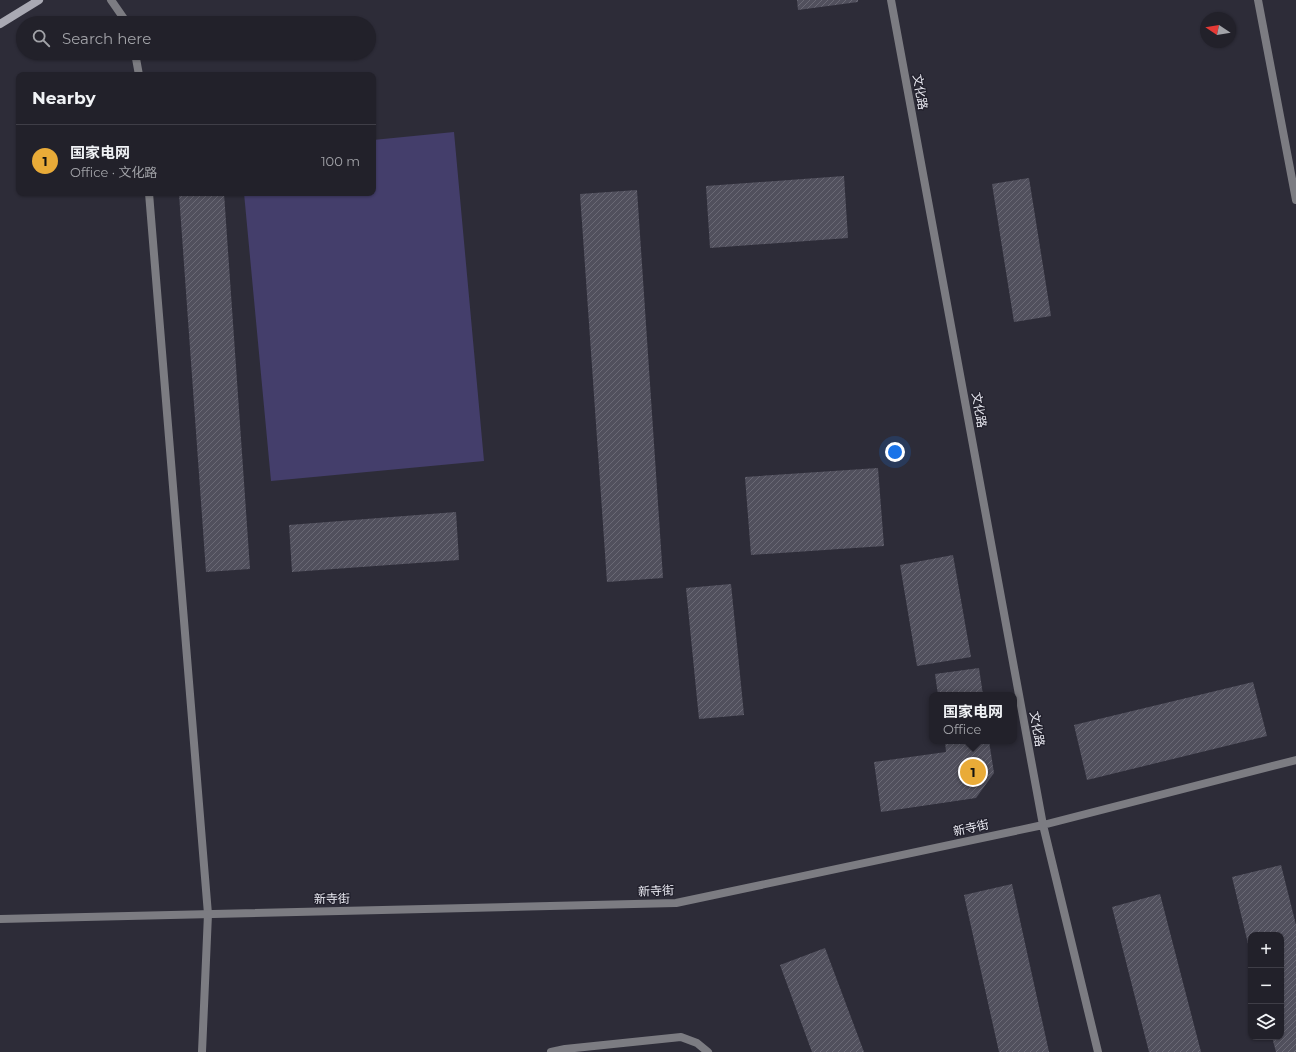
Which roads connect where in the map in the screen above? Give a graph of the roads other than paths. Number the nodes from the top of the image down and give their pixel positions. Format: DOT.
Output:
graph roads {
  1 [pos="39,0"];
  2 [pos="111,0"];
  3 [pos="891,0"];
  4 [pos="1258,0"];
  5 [pos="121,16"];
  6 [pos="0,24"];
  7 [pos="136,60"];
  8 [pos="138,72"];
  9 [pos="149,196"];
  10 [pos="1296,200"];
  11 [pos="1296,760"];
  12 [pos="1043,825"];
  13 [pos="208,914"];
  14 [pos="0,919"];
  15 [pos="202,1052"];
  16 [pos="551,1052"];
  17 [pos="708,1052"];
  18 [pos="1098,1052"];
  1 -- 6 [label="main road"];
  2 -- 5 [label="street"];
  3 -- 12 [label="street, 文化路"];
  4 -- 10 [label="street"];
  7 -- 8 [label="street"];
  9 -- 13 [label="street"];
  11 -- 12 [label="street, 新寺街"];
  12 -- 13 [label="street, 新寺街"];
  12 -- 18 [label="street, 文化路"];
  13 -- 14 [label="street, 新寺街"];
  13 -- 15 [label="street"];
  16 -- 17 [label="street"];
}
